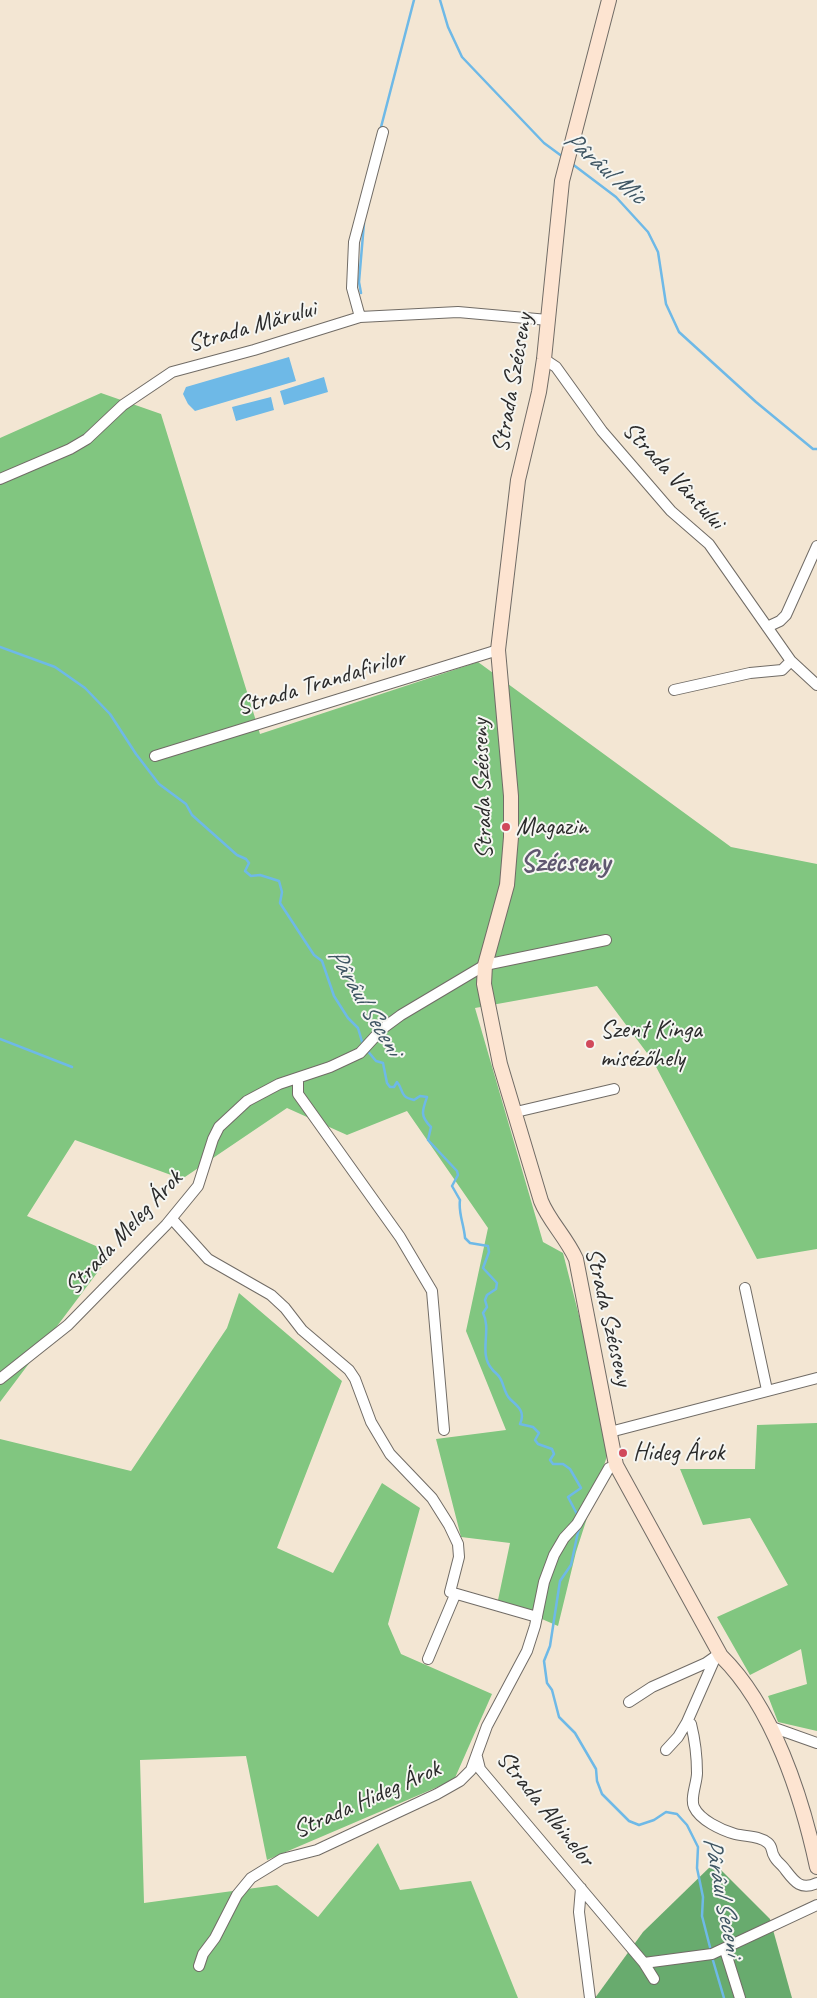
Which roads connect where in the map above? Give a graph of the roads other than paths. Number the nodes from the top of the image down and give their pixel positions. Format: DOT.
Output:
graph roads {
  1 [pos="609,0"];
  2 [pos="383,132"];
  3 [pos="360,317"];
  4 [pos="548,320"];
  5 [pos="544,359"];
  6 [pos="0,479"];
  7 [pos="817,546"];
  8 [pos="767,627"];
  9 [pos="498,650"];
  10 [pos="791,661"];
  11 [pos="817,685"];
  12 [pos="674,690"];
  13 [pos="155,756"];
  14 [pos="606,940"];
  15 [pos="485,965"];
  16 [pos="298,1078"];
  17 [pos="614,1089"];
  18 [pos="516,1112"];
  19 [pos="172,1219"];
  20 [pos="745,1288"];
  21 [pos="817,1378"];
  22 [pos="0,1379"];
  23 [pos="768,1390"];
  24 [pos="444,1430"];
  25 [pos="610,1432"];
  26 [pos="616,1465"];
  27 [pos="455,1595"];
  28 [pos="537,1617"];
  29 [pos="718,1656"];
  30 [pos="428,1659"];
  31 [pos="629,1702"];
  32 [pos="687,1722"];
  33 [pos="769,1726"];
  34 [pos="817,1744"];
  35 [pos="666,1750"];
  36 [pos="477,1757"];
  37 [pos="817,1867"];
  38 [pos="817,1883"];
  39 [pos="581,1888"];
  40 [pos="817,1905"];
  41 [pos="725,1950"];
  42 [pos="644,1963"];
  43 [pos="199,1966"];
  44 [pos="654,1978"];
  45 [pos="590,1998"];
  46 [pos="740,1998"];
  1 -- 4 [label="street, Strada Szécseny"];
  2 -- 3 [label="street"];
  3 -- 4 [label="street, Strada Mărului"];
  3 -- 6 [label="street, Strada Mărului"];
  4 -- 5 [label="street, Strada Szécseny"];
  5 -- 8 [label="street, Strada Vântului"];
  5 -- 9 [label="street, Strada Szécseny"];
  7 -- 8 [label="street"];
  8 -- 10 [label="street, Strada Vântului"];
  9 -- 13 [label="street, Strada Trandafirilor"];
  9 -- 15 [label="street, Strada Szécseny"];
  10 -- 11 [label="street, Strada Vântului"];
  10 -- 12 [label="street"];
  14 -- 15 [label="street, Strada Meleg Árok"];
  15 -- 16 [label="street, Strada Meleg Árok"];
  15 -- 18 [label="street, Strada Szécseny"];
  16 -- 19 [label="street, Strada Meleg Árok"];
  16 -- 24 [label="street"];
  17 -- 18 [label="street"];
  18 -- 25 [label="street, Strada Szécseny"];
  19 -- 22 [label="street, Strada Meleg Árok"];
  19 -- 27 [label="street"];
  20 -- 23 [label="street"];
  21 -- 23 [label="street"];
  23 -- 25 [label="street"];
  25 -- 26 [label="street, Strada Szécseny"];
  26 -- 28 [label="street, Strada Hideg Árok"];
  26 -- 29 [label="street, Strada Szécseny"];
  27 -- 28 [label="street"];
  27 -- 30 [label="street"];
  28 -- 36 [label="street, Strada Hideg Árok"];
  29 -- 31 [label="street"];
  29 -- 32 [label="street"];
  29 -- 33 [label="street, Strada Szécseny"];
  32 -- 35 [label="street"];
  32 -- 38 [label="street"];
  33 -- 34 [label="street"];
  33 -- 37 [label="street, Strada Szécseny"];
  36 -- 39 [label="street, Strada Albinelor"];
  36 -- 43 [label="street, Strada Hideg Árok"];
  39 -- 42 [label="street, Strada Albinelor"];
  39 -- 45 [label="street, Strada Albinelor"];
  40 -- 41 [label="street"];
  41 -- 42 [label="street"];
  41 -- 46 [label="street"];
  42 -- 44 [label="street, Strada Albinelor"];
}
